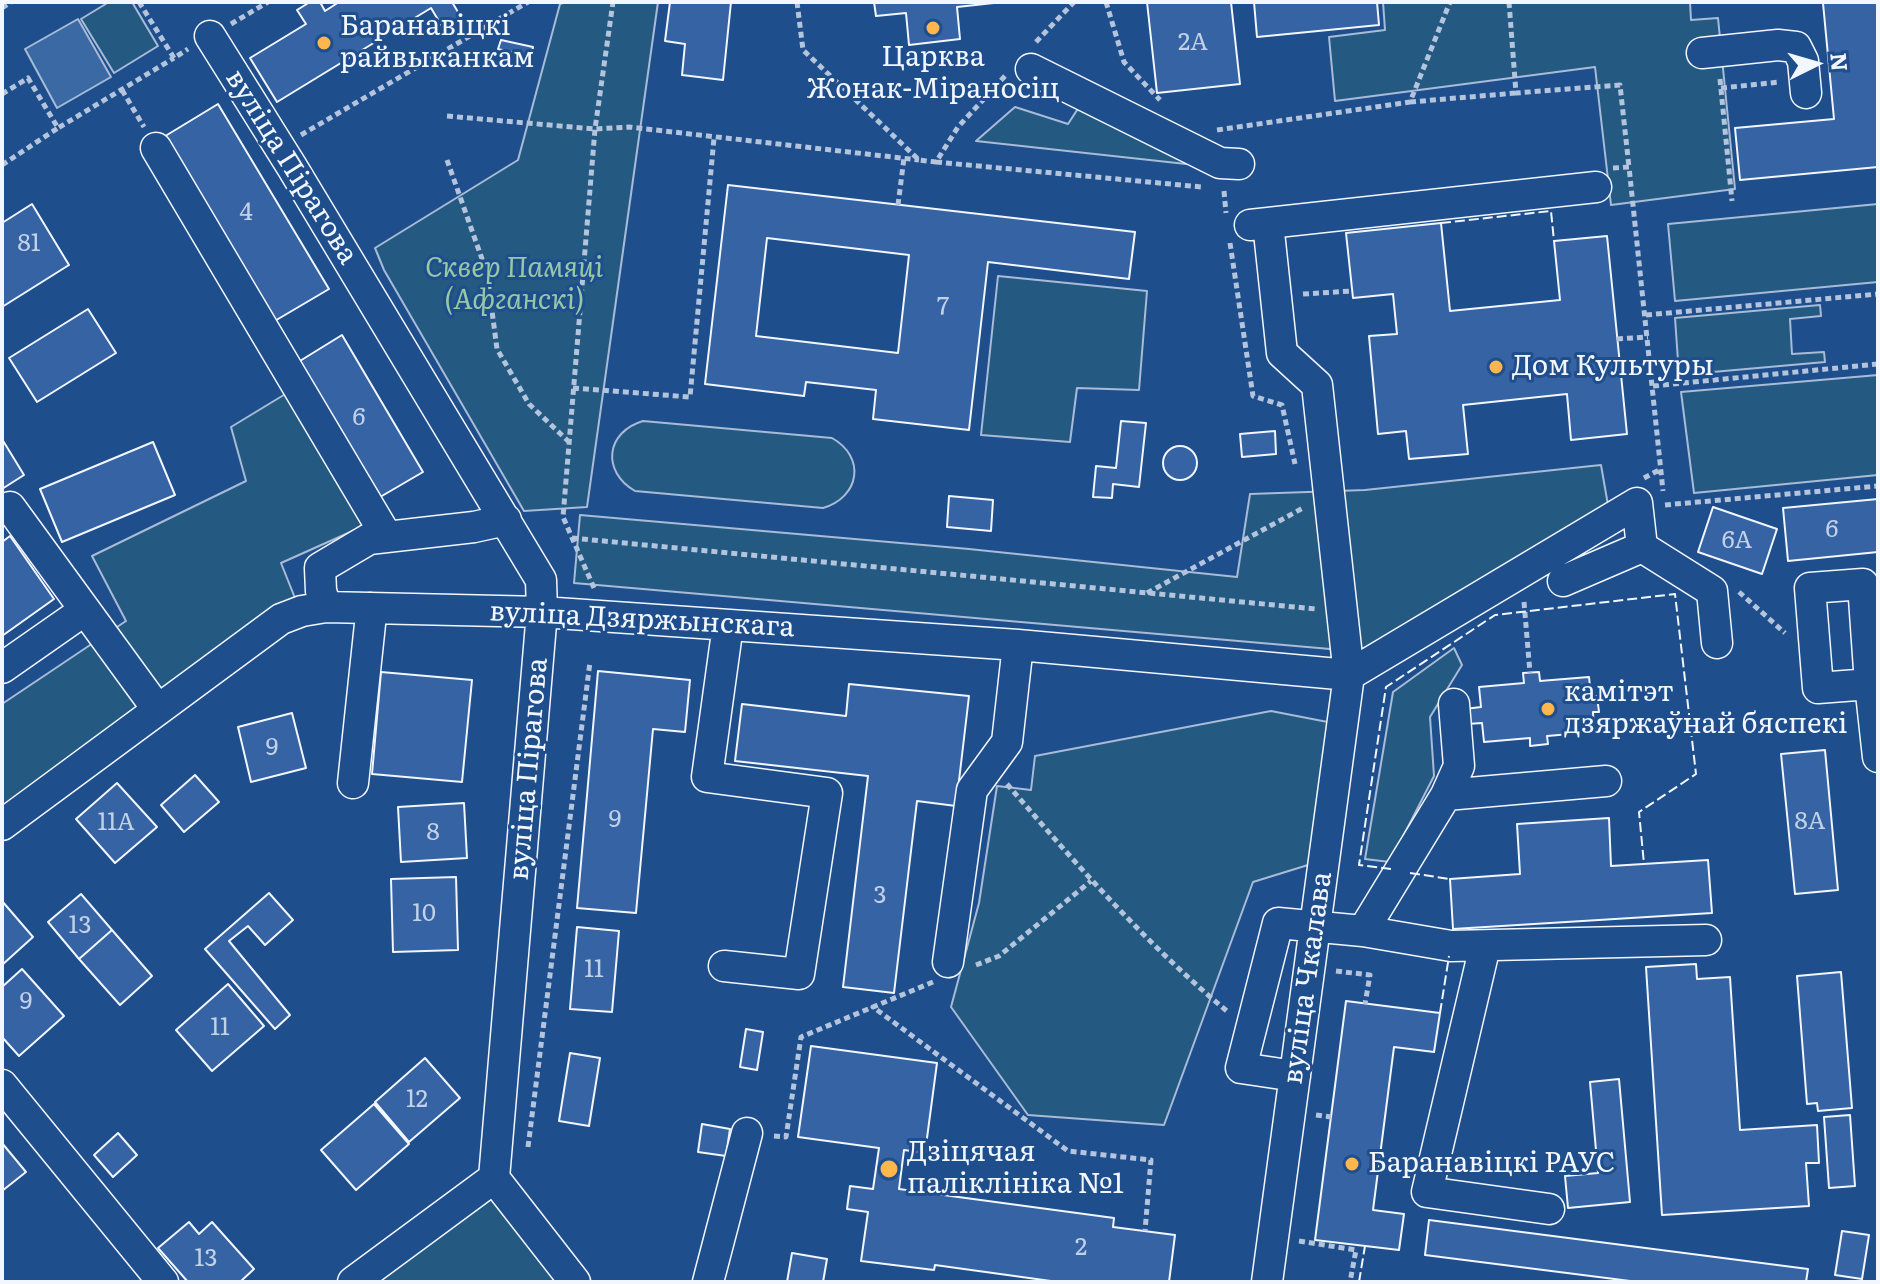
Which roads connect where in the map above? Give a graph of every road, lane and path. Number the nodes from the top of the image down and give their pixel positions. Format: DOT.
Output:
graph roads {
  1 [pos="11,2"];
  2 [pos="528,2"];
  3 [pos="613,2"];
  4 [pos="797,2"];
  5 [pos="1074,2"];
  6 [pos="1106,2"];
  7 [pos="1450,2"];
  8 [pos="1509,2"];
  9 [pos="2,8"];
  10 [pos="210,36"];
  11 [pos="1710,52"];
  12 [pos="174,58"];
  13 [pos="1025,62"];
  14 [pos="1805,86"];
  15 [pos="1721,88"];
  16 [pos="122,90"];
  17 [pos="1516,93"];
  18 [pos="2,94"];
  19 [pos="1162,101"];
  20 [pos="1410,102"];
  21 [pos="447,116"];
  22 [pos="1205,126"];
  23 [pos="58,128"];
  24 [pos="595,129"];
  25 [pos="1216,130"];
  26 [pos="714,138"];
  27 [pos="293,142"];
  28 [pos="156,148"];
  29 [pos="904,158"];
  30 [pos="447,160"];
  31 [pos="919,160"];
  32 [pos="936,162"];
  33 [pos="2,165"];
  34 [pos="1629,167"];
  35 [pos="1228,172"];
  36 [pos="1601,178"];
  37 [pos="1732,201"];
  38 [pos="898,205"];
  39 [pos="1239,220"];
  40 [pos="1878,294"];
  41 [pos="1646,315"];
  42 [pos="1648,337"];
  43 [pos="1617,339"];
  44 [pos="1878,364"];
  45 [pos="1653,386"];
  46 [pos="573,388"];
  47 [pos="568,441"];
  48 [pos="1298,478"];
  49 [pos="1878,486"];
  50 [pos="1301,493"];
  51 [pos="10,507"];
  52 [pos="506,520"];
  53 [pos="387,537"];
  54 [pos="572,538"];
  55 [pos="1642,547"];
  56 [pos="1563,581"];
  57 [pos="1728,582"];
  58 [pos="596,591"];
  59 [pos="1146,593"];
  60 [pos="1524,600"];
  61 [pos="326,607"];
  62 [pos="370,608"];
  63 [pos="1318,609"];
  64 [pos="85,610"];
  65 [pos="542,612"];
  66 [pos="728,625"];
  67 [pos="1717,643"];
  68 [pos="1018,645"];
  69 [pos="1816,661"];
  70 [pos="590,662"];
  71 [pos="2,668"];
  72 [pos="1530,673"];
  73 [pos="1349,675"];
  74 [pos="1874,699"];
  75 [pos="1454,704"];
  76 [pos="158,710"];
  77 [pos="1878,757"];
  78 [pos="990,765"];
  79 [pos="1606,781"];
  80 [pos="353,783"];
  81 [pos="1446,795"];
  82 [pos="2,825"];
  83 [pos="1091,881"];
  84 [pos="1316,927"];
  85 [pos="1363,931"];
  86 [pos="1706,940"];
  87 [pos="1485,946"];
  88 [pos="724,966"];
  89 [pos="954,969"];
  90 [pos="1335,971"];
  91 [pos="1365,1004"];
  92 [pos="873,1007"];
  93 [pos="1251,1032"];
  94 [pos="1295,1076"];
  95 [pos="2,1085"];
  96 [pos="1315,1115"];
  97 [pos="1331,1117"];
  98 [pos="747,1133"];
  99 [pos="528,1147"];
  100 [pos="494,1178"];
  101 [pos="1549,1209"];
  102 [pos="1145,1231"];
  103 [pos="1296,1240"];
  104 [pos="163,1282"];
  105 [pos="353,1282"];
  106 [pos="575,1282"];
  107 [pos="708,1282"];
  108 [pos="1267,1282"];
  109 [pos="1350,1282"];
  1 -- 9 [label="path"];
  2 -- 27 [label="path"];
  3 -- 24 [label="path"];
  4 -- 31 [label="path"];
  5 -- 13 [label="path"];
  6 -- 19 [label="path"];
  7 -- 20 [label="path"];
  8 -- 17 [label="path"];
  10 -- 52 [label="street, вуліца Пірагова"];
  11 -- 14 [label="street"];
  11 -- 15 [label="path"];
  12 -- 16 [label="path"];
  13 -- 32 [label="path"];
  13 -- 35 [label="street"];
  14 -- 15 [label="path"];
  15 -- 37 [label="path"];
  16 -- 23 [label="path"];
  16 -- 28 [label="path"];
  17 -- 20 [label="path"];
  17 -- 34 [label="path"];
  18 -- 23 [label="path"];
  20 -- 25 [label="path"];
  21 -- 24 [label="path"];
  22 -- 25 [label="path"];
  23 -- 33 [label="path"];
  24 -- 26 [label="path"];
  24 -- 46 [label="path"];
  25 -- 35 [label="path"];
  26 -- 29 [label="path"];
  26 -- 46 [label="path"];
  28 -- 53 [label="street"];
  29 -- 31 [label="path"];
  29 -- 38 [label="path"];
  30 -- 47 [label="path"];
  31 -- 32 [label="path"];
  32 -- 35 [label="path"];
  34 -- 36 [label="path"];
  34 -- 41 [label="path"];
  35 -- 39 [label="path"];
  36 -- 39 [label="street"];
  39 -- 48 [label="path"];
  39 -- 73 [label="street, вуліца Чкалава"];
  40 -- 41 [label="path"];
  41 -- 42 [label="path"];
  42 -- 43 [label="path"];
  42 -- 45 [label="path"];
  44 -- 45 [label="path"];
  45 -- 49 [label="path"];
  46 -- 47 [label="path"];
  47 -- 54 [label="path"];
  50 -- 59 [label="path"];
  51 -- 64 [label="street"];
  52 -- 53 [label="street"];
  52 -- 65 [label="street, вуліца Пірагова"];
  53 -- 61 [label="street"];
  54 -- 58 [label="path"];
  54 -- 59 [label="path"];
  55 -- 56 [label="street"];
  55 -- 67 [label="street"];
  55 -- 73 [label="street"];
  57 -- 69 [label="path"];
  59 -- 63 [label="path"];
  60 -- 72 [label="path"];
  61 -- 62 [label="street, вуліца Дзяржынскага"];
  61 -- 76 [label="street, вуліца Дзяржынскага"];
  62 -- 65 [label="street, вуліца Дзяржынскага"];
  62 -- 80 [label="street"];
  64 -- 71 [label="street"];
  64 -- 76 [label="street"];
  65 -- 66 [label="street, вуліца Дзяржынскага"];
  65 -- 100 [label="street, вуліца Пірагова"];
  66 -- 68 [label="street, вуліца Дзяржынскага"];
  66 -- 88 [label="street"];
  68 -- 73 [label="street, вуліца Дзяржынскага"];
  68 -- 78 [label="street"];
  69 -- 74 [label="street"];
  69 -- 74 [label="street"];
  70 -- 99 [label="path"];
  73 -- 84 [label="street, вуліца Чкалава"];
  74 -- 77 [label="street"];
  75 -- 81 [label="street"];
  76 -- 82 [label="street, вуліца Дзяржынскага"];
  78 -- 83 [label="path"];
  78 -- 89 [label="street"];
  79 -- 81 [label="street"];
  81 -- 85 [label="street"];
  83 -- 89 [label="path"];
  83 -- 93 [label="path"];
  84 -- 85 [label="street"];
  84 -- 93 [label="street"];
  84 -- 94 [label="street, вуліца Чкалава"];
  85 -- 87 [label="street"];
  86 -- 87 [label="street"];
  87 -- 101 [label="street"];
  89 -- 92 [label="path"];
  90 -- 91 [label="path"];
  92 -- 98 [label="path"];
  92 -- 102 [label="path"];
  93 -- 94 [label="street"];
  94 -- 108 [label="street, вуліца Чкалава"];
  95 -- 104 [label="street"];
  96 -- 97 [label="path"];
  98 -- 107 [label="street"];
  100 -- 105 [label="street"];
  100 -- 106 [label="street"];
  103 -- 109 [label="path"];
}
